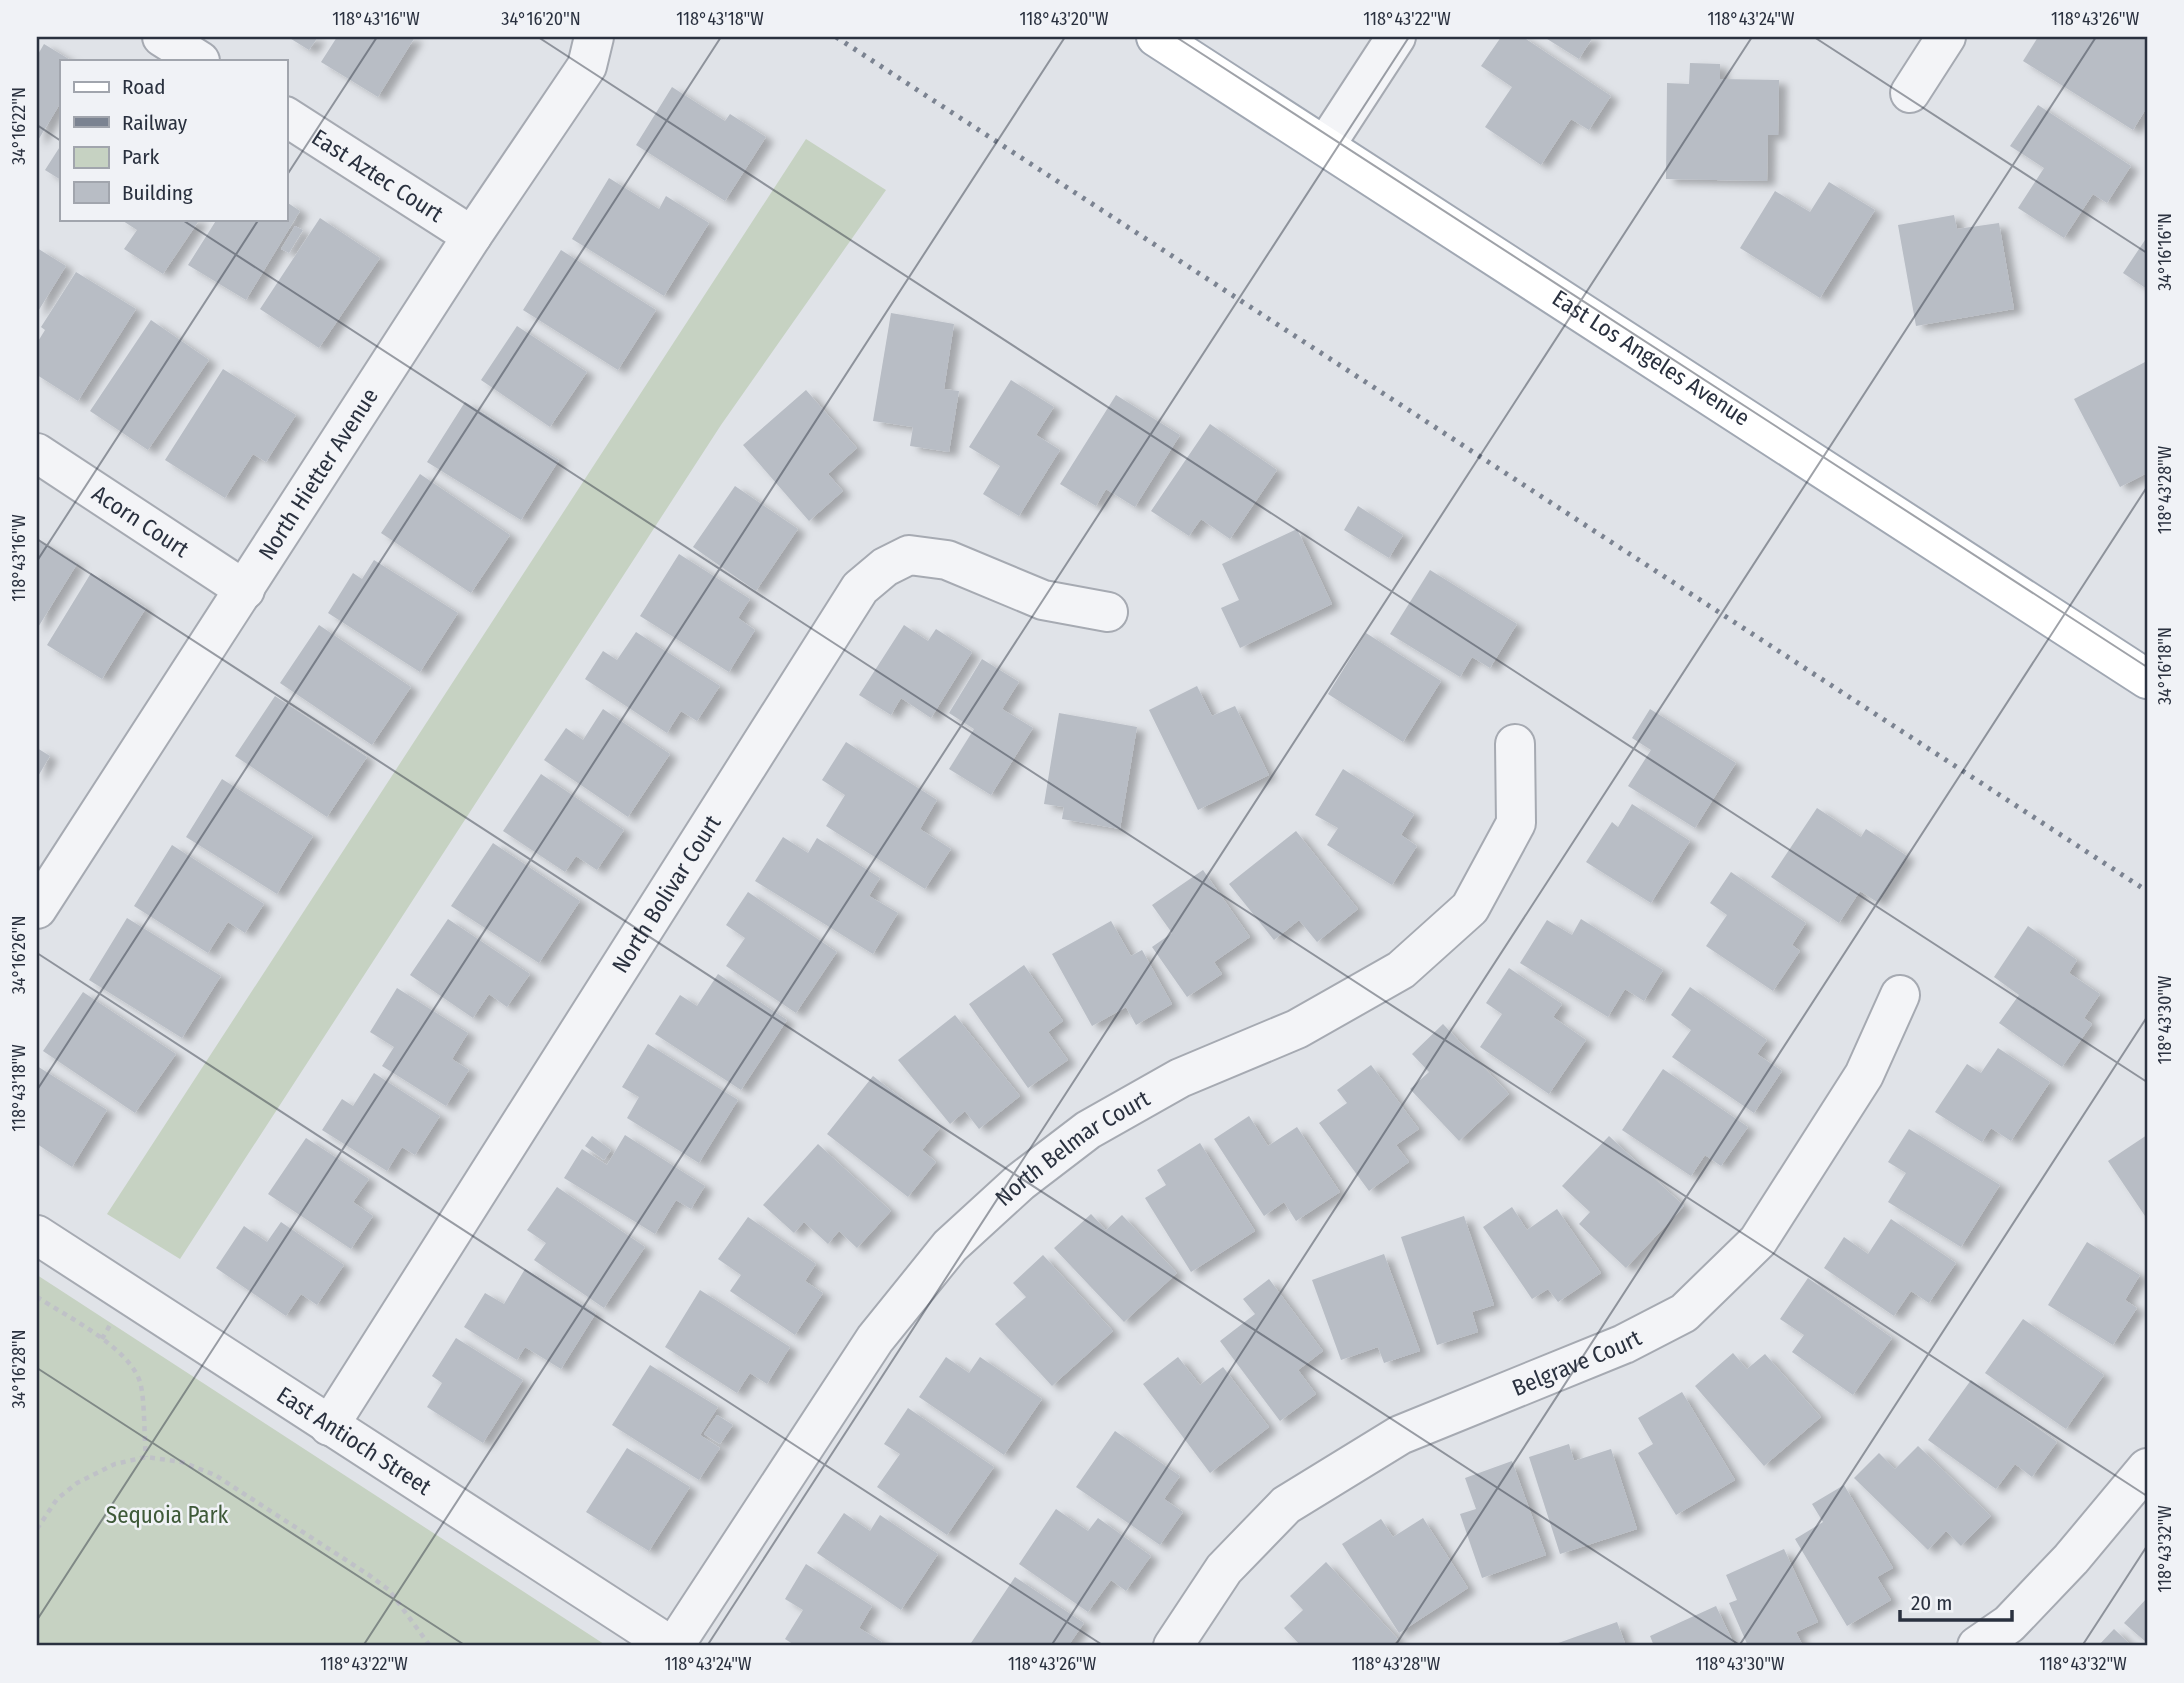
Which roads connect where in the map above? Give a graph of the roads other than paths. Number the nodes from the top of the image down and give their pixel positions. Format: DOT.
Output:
graph roads {
  1 [pos="162,37"];
  2 [pos="594,37"];
  3 [pos="1156,37"];
  4 [pos="1396,37"];
  5 [pos="1946,37"];
  6 [pos="198,60"];
  7 [pos="1910,93"];
  8 [pos="287,117"];
  9 [pos="1325,146"];
  10 [pos="472,236"];
  11 [pos="37,453"];
  12 [pos="245,590"];
  13 [pos="1108,612"];
  14 [pos="2147,679"];
  15 [pos="1515,744"];
  16 [pos="37,909"];
  17 [pos="1900,995"];
  18 [pos="37,1235"];
  19 [pos="329,1426"];
  20 [pos="2147,1468"];
  21 [pos="672,1646"];
  22 [pos="1173,1646"];
  23 [pos="1977,1646"];
  1 -- 6 [label="street"];
  2 -- 10 [label="street, North Hietter Avenue"];
  3 -- 9 [label="main road, East Los Angeles Avenue"];
  4 -- 9 [label="street"];
  5 -- 7 [label="street"];
  8 -- 10 [label="street, East Aztec Court"];
  9 -- 14 [label="main road, East Los Angeles Avenue"];
  10 -- 12 [label="street, North Hietter Avenue"];
  11 -- 12 [label="street, Acorn Court"];
  12 -- 16 [label="street, North Hietter Avenue"];
  13 -- 19 [label="street, North Bolivar Court"];
  15 -- 21 [label="street, North Belmar Court"];
  17 -- 22 [label="street, Belgrave Court"];
  18 -- 19 [label="street, East Antioch Street"];
  19 -- 21 [label="street, East Antioch Street"];
  20 -- 23 [label="street"];
}
